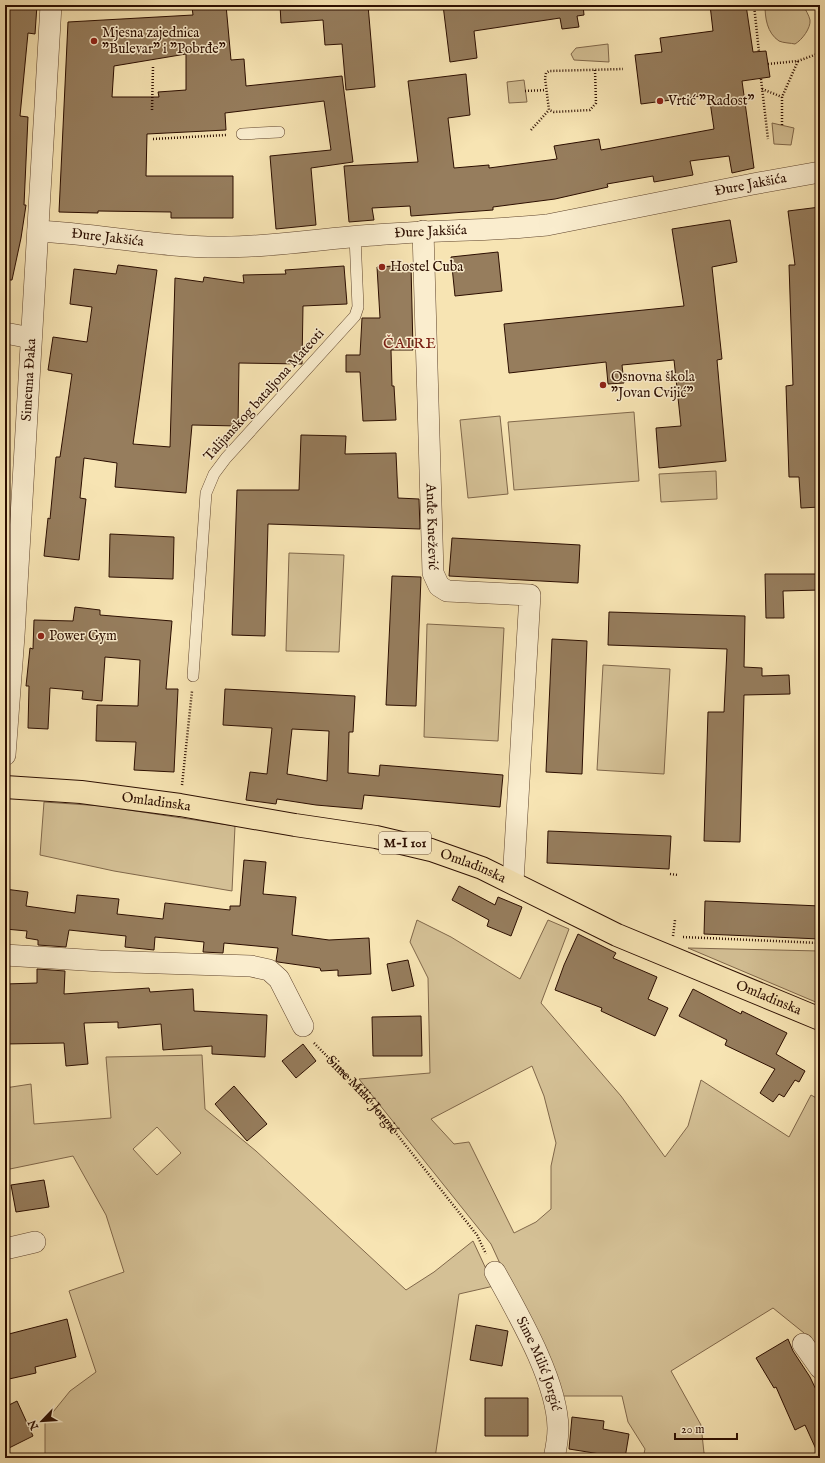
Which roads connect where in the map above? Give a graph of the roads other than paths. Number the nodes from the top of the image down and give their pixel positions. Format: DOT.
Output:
graph roads {
  1 [pos="51,5"];
  2 [pos="279,132"];
  3 [pos="242,134"];
  4 [pos="820,172"];
  5 [pos="38,231"];
  6 [pos="423,231"];
  7 [pos="355,236"];
  8 [pos="5,333"];
  9 [pos="31,338"];
  10 [pos="193,676"];
  11 [pos="5,755"];
  12 [pos="5,787"];
  13 [pos="513,882"];
  14 [pos="5,955"];
  15 [pos="820,1019"];
  16 [pos="303,1026"];
  17 [pos="35,1242"];
  18 [pos="5,1249"];
  19 [pos="495,1272"];
  20 [pos="803,1344"];
  21 [pos="820,1368"];
  22 [pos="554,1458"];
  1 -- 5 [label="street, Simeuna Đaka"];
  2 -- 3 [label="lane"];
  4 -- 6 [label="street, Đure Jakšića"];
  5 -- 7 [label="street, Đure Jakšića"];
  5 -- 9 [label="street, Simeuna Đaka"];
  6 -- 7 [label="street, Đure Jakšića"];
  6 -- 13 [label="street, Anđe Knežević"];
  7 -- 10 [label="lane, Talijanskog bataljona Mateoti"];
  8 -- 9 [label="street"];
  9 -- 11 [label="street, Simeuna Đaka"];
  12 -- 13 [label="main road, Omladinska / M-I 101"];
  13 -- 15 [label="main road, Omladinska / M-I 101"];
  14 -- 16 [label="street"];
  17 -- 18 [label="street"];
  19 -- 22 [label="street, Sime Milić Jorgić"];
  20 -- 21 [label="street"];
}
